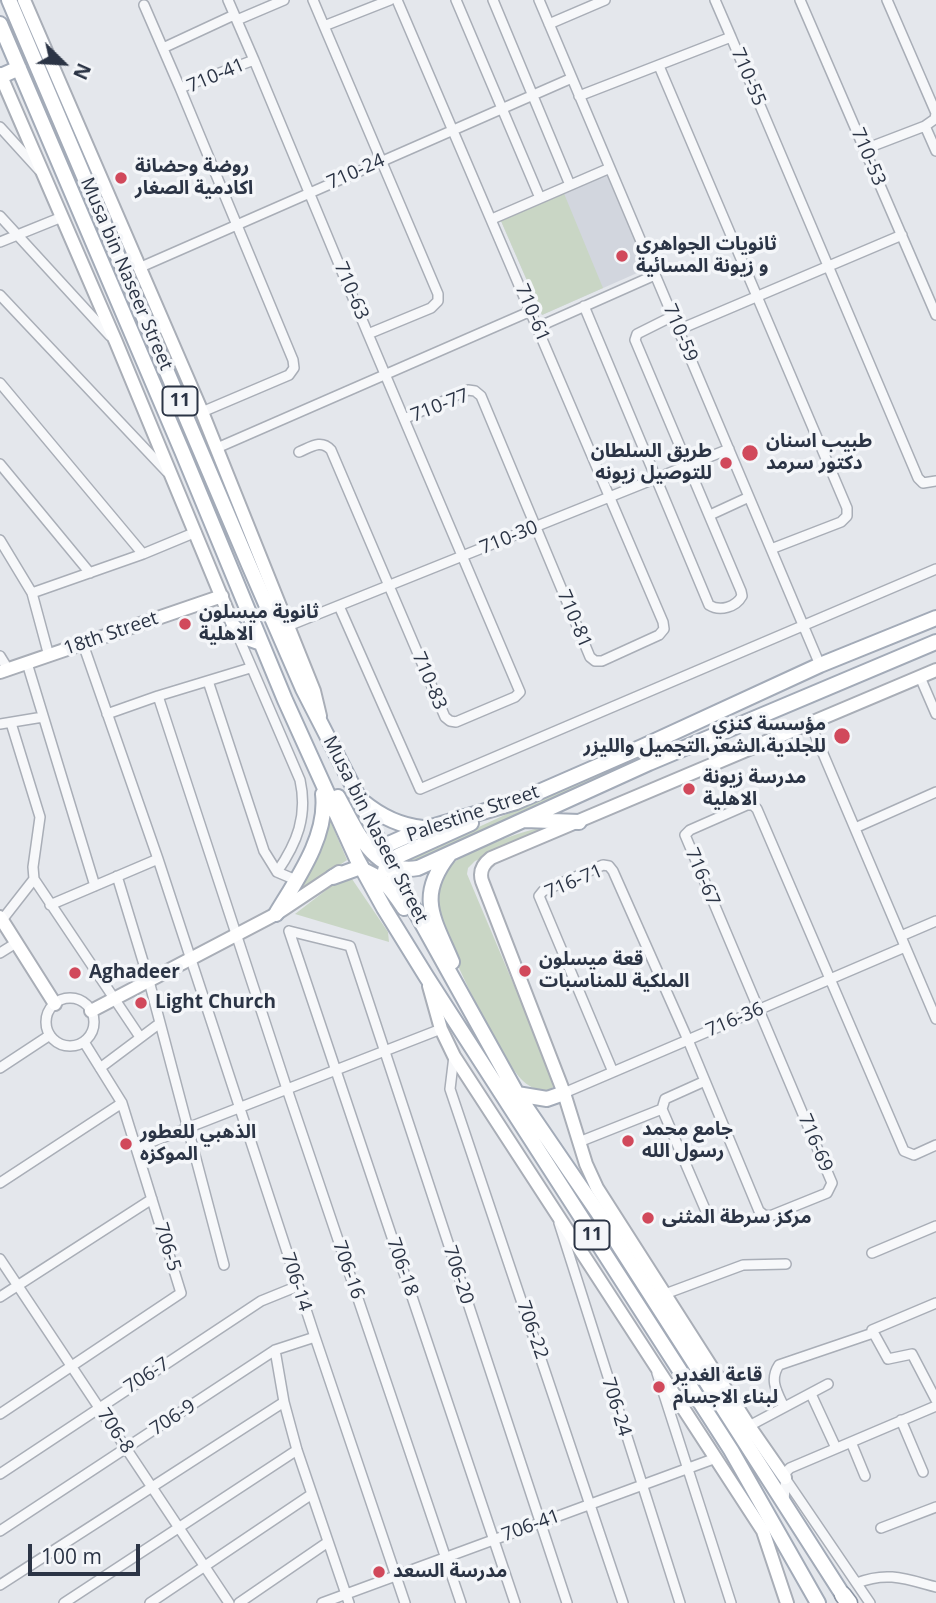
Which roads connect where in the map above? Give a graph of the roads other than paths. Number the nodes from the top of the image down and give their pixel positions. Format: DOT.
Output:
graph roads {
  1 [pos="9,0"];
  2 [pos="24,0"];
  3 [pos="156,0"];
  4 [pos="228,0"];
  5 [pos="284,0"];
  6 [pos="313,0"];
  7 [pos="390,0"];
  8 [pos="397,0"];
  9 [pos="456,0"];
  10 [pos="493,0"];
  11 [pos="539,0"];
  12 [pos="606,0"];
  13 [pos="715,0"];
  14 [pos="887,0"];
  15 [pos="804,1"];
  16 [pos="143,3"];
  17 [pos="235,18"];
  18 [pos="0,24"];
  19 [pos="549,24"];
  20 [pos="324,26"];
  21 [pos="731,37"];
  22 [pos="163,48"];
  23 [pos="254,60"];
  24 [pos="659,66"];
  25 [pos="19,68"];
  26 [pos="1,75"];
  27 [pos="572,78"];
  28 [pos="180,88"];
  29 [pos="532,95"];
  30 [pos="579,96"];
  31 [pos="502,108"];
  32 [pos="925,126"];
  33 [pos="0,127"];
  34 [pos="454,129"];
  35 [pos="865,149"];
  36 [pos="936,151"];
  37 [pos="381,161"];
  38 [pos="610,168"];
  39 [pos="43,176"];
  40 [pos="570,185"];
  41 [pos="310,193"];
  42 [pos="541,198"];
  43 [pos="0,216"];
  44 [pos="62,217"];
  45 [pos="492,219"];
  46 [pos="236,225"];
  47 [pos="17,235"];
  48 [pos="902,235"];
  49 [pos="0,242"];
  50 [pos="829,266"];
  51 [pos="141,267"];
  52 [pos="655,275"];
  53 [pos="0,295"];
  54 [pos="757,297"];
  55 [pos="584,306"];
  56 [pos="531,311"];
  57 [pos="936,315"];
  58 [pos="673,316"];
  59 [pos="538,327"];
  60 [pos="678,330"];
  61 [pos="368,334"];
  62 [pos="116,342"];
  63 [pos="385,374"];
  64 [pos="0,383"];
  65 [pos="202,412"];
  66 [pos="404,419"];
  67 [pos="217,447"];
  68 [pos="729,449"];
  69 [pos="299,452"];
  70 [pos="0,464"];
  71 [pos="688,465"];
  72 [pos="173,478"];
  73 [pos="655,479"];
  74 [pos="936,481"];
  75 [pos="610,497"];
  76 [pos="749,497"];
  77 [pos="709,515"];
  78 [pos="536,527"];
  79 [pos="196,532"];
  80 [pos="1,544"];
  81 [pos="771,549"];
  82 [pos="143,554"];
  83 [pos="462,556"];
  84 [pos="936,569"];
  85 [pos="90,572"];
  86 [pos="388,586"];
  87 [pos="32,593"];
  88 [pos="222,596"];
  89 [pos="339,606"];
  90 [pos="936,618"];
  91 [pos="288,626"];
  92 [pos="804,626"];
  93 [pos="234,627"];
  94 [pos="936,642"];
  95 [pos="261,643"];
  96 [pos="83,644"];
  97 [pos="0,656"];
  98 [pos="49,656"];
  99 [pos="27,663"];
  100 [pos="820,665"];
  101 [pos="250,668"];
  102 [pos="936,670"];
  103 [pos="4,671"];
  104 [pos="920,677"];
  105 [pos="208,681"];
  106 [pos="158,696"];
  107 [pos="285,700"];
  108 [pos="107,714"];
  109 [pos="936,714"];
  110 [pos="43,717"];
  111 [pos="11,723"];
  112 [pos="810,723"];
  113 [pos="0,724"];
  114 [pos="323,726"];
  115 [pos="642,747"];
  116 [pos="649,763"];
  117 [pos="322,782"];
  118 [pos="936,792"];
  119 [pos="359,798"];
  120 [pos="516,802"];
  121 [pos="520,820"];
  122 [pos="579,822"];
  123 [pos="428,828"];
  124 [pos="855,828"];
  125 [pos="376,849"];
  126 [pos="452,851"];
  127 [pos="158,859"];
  128 [pos="389,864"];
  129 [pos="360,865"];
  130 [pos="277,872"];
  131 [pos="117,876"];
  132 [pos="333,877"];
  133 [pos="381,878"];
  134 [pos="34,879"];
  135 [pos="296,880"];
  136 [pos="95,886"];
  137 [pos="50,905"];
  138 [pos="384,908"];
  139 [pos="276,914"];
  140 [pos="1,919"];
  141 [pos="936,920"];
  142 [pos="289,931"];
  143 [pos="237,936"];
  144 [pos="901,936"];
  145 [pos="16,943"];
  146 [pos="905,947"];
  147 [pos="0,953"];
  148 [pos="190,961"];
  149 [pos="426,976"];
  150 [pos="830,979"];
  151 [pos="149,981"];
  152 [pos="114,999"];
  153 [pos="55,1004"];
  154 [pos="758,1010"];
  155 [pos="91,1011"];
  156 [pos="475,1018"];
  157 [pos="936,1019"];
  158 [pos="160,1023"];
  159 [pos="441,1029"];
  160 [pos="50,1035"];
  161 [pos="140,1037"];
  162 [pos="688,1040"];
  163 [pos="84,1042"];
  164 [pos="384,1051"];
  165 [pos="454,1056"];
  166 [pos="0,1068"];
  167 [pos="100,1068"];
  168 [pos="336,1070"];
  169 [pos="613,1072"];
  170 [pos="705,1081"];
  171 [pos="286,1089"];
  172 [pos="564,1093"];
  173 [pos="517,1094"];
  174 [pos="547,1099"];
  175 [pos="122,1103"];
  176 [pos="238,1108"];
  177 [pos="662,1109"];
  178 [pos="537,1124"];
  179 [pos="187,1127"];
  180 [pos="579,1142"];
  181 [pos="936,1145"];
  182 [pos="136,1148"];
  183 [pos="0,1183"];
  184 [pos="152,1199"];
  185 [pos="555,1211"];
  186 [pos="708,1216"];
  187 [pos="936,1226"];
  188 [pos="872,1253"];
  189 [pos="0,1259"];
  190 [pos="786,1264"];
  191 [pos="224,1265"];
  192 [pos="18,1285"];
  193 [pos="298,1286"];
  194 [pos="664,1294"];
  195 [pos="0,1297"];
  196 [pos="936,1303"];
  197 [pos="873,1333"];
  198 [pos="315,1338"];
  199 [pos="275,1350"];
  200 [pos="654,1365"];
  201 [pos="71,1366"];
  202 [pos="828,1384"];
  203 [pos="811,1394"];
  204 [pos="936,1400"];
  205 [pos="284,1402"];
  206 [pos="936,1406"];
  207 [pos="783,1407"];
  208 [pos="99,1408"];
  209 [pos="0,1414"];
  210 [pos="901,1420"];
  211 [pos="733,1423"];
  212 [pos="750,1428"];
  213 [pos="851,1442"];
  214 [pos="126,1448"];
  215 [pos="836,1448"];
  216 [pos="297,1450"];
  217 [pos="716,1458"];
  218 [pos="686,1469"];
  219 [pos="923,1472"];
  220 [pos="0,1474"];
  221 [pos="865,1476"];
  222 [pos="785,1478"];
  223 [pos="640,1485"];
  224 [pos="151,1486"];
  225 [pos="312,1494"];
  226 [pos="751,1501"];
  227 [pos="784,1503"];
  228 [pos="590,1504"];
  229 [pos="936,1507"];
  230 [pos="541,1522"];
  231 [pos="179,1528"];
  232 [pos="881,1528"];
  233 [pos="0,1531"];
  234 [pos="494,1539"];
  235 [pos="328,1542"];
  236 [pos="445,1557"];
  237 [pos="205,1566"];
  238 [pos="396,1575"];
  239 [pos="857,1583"];
  240 [pos="0,1585"];
  241 [pos="936,1587"];
  242 [pos="347,1598"];
  243 [pos="847,1600"];
  244 [pos="64,1603"];
  245 [pos="150,1603"];
  246 [pos="229,1603"];
  247 [pos="239,1603"];
  248 [pos="323,1603"];
  249 [pos="405,1603"];
  250 [pos="461,1603"];
  251 [pos="515,1603"];
  252 [pos="567,1603"];
  253 [pos="623,1603"];
  254 [pos="680,1603"];
  255 [pos="731,1603"];
  256 [pos="787,1603"];
  257 [pos="818,1603"];
  258 [pos="870,1603"];
  1 -- 114 [label="main road, Musa bin Naseer Street / 11"];
  2 -- 51 [label="street"];
  3 -- 16 [label="street"];
  4 -- 17 [label="street"];
  5 -- 17 [label="street"];
  6 -- 20 [label="street"];
  7 -- 20 [label="street"];
  8 -- 34 [label="street, 710-61"];
  9 -- 31 [label="street"];
  10 -- 29 [label="street"];
  11 -- 19 [label="street, 710-59"];
  12 -- 19 [label="street"];
  13 -- 21 [label="street"];
  14 -- 32 [label="street"];
  15 -- 35 [label="street, 710-53"];
  16 -- 22 [label="street"];
  17 -- 22 [label="street"];
  17 -- 23 [label="street"];
  18 -- 25 [label="main road, Musa bin Naseer Street / 11"];
  19 -- 27 [label="street, 710-59"];
  20 -- 37 [label="street"];
  21 -- 24 [label="street, 710-55"];
  21 -- 50 [label="street, 710-55"];
  22 -- 28 [label="street"];
  23 -- 28 [label="street, 710-41"];
  23 -- 41 [label="street, 710-41"];
  24 -- 30 [label="street, 710-55"];
  24 -- 54 [label="street"];
  25 -- 26 [label="main road"];
  25 -- 95 [label="main road, Musa bin Naseer Street / 11"];
  26 -- 39 [label="street"];
  27 -- 29 [label="street, 710-24"];
  27 -- 30 [label="street, 710-59"];
  28 -- 46 [label="street, 710-41"];
  29 -- 31 [label="street, 710-24"];
  29 -- 40 [label="street"];
  30 -- 38 [label="street, 710-59"];
  31 -- 34 [label="street, 710-24"];
  31 -- 42 [label="street"];
  32 -- 35 [label="street"];
  32 -- 36 [label="street"];
  33 -- 39 [label="street"];
  34 -- 37 [label="street, 710-24"];
  34 -- 45 [label="street, 710-61"];
  35 -- 48 [label="street, 710-53"];
  37 -- 41 [label="street, 710-24"];
  37 -- 61 [label="street, 710-63"];
  38 -- 40 [label="street"];
  38 -- 52 [label="street, 710-59"];
  39 -- 44 [label="street"];
  40 -- 42 [label="street"];
  41 -- 46 [label="street, 710-24"];
  41 -- 61 [label="street, 710-63"];
  42 -- 45 [label="street"];
  43 -- 47 [label="street"];
  44 -- 47 [label="street"];
  44 -- 62 [label="street"];
  45 -- 56 [label="street, 710-61"];
  46 -- 51 [label="street, 710-24"];
  46 -- 65 [label="street, 710-41"];
  47 -- 49 [label="street"];
  47 -- 62 [label="street"];
  48 -- 50 [label="street"];
  48 -- 57 [label="street, 710-53"];
  50 -- 54 [label="street"];
  50 -- 74 [label="street, 710-55"];
  51 -- 65 [label="street"];
  52 -- 55 [label="street"];
  52 -- 58 [label="street, 710-59"];
  53 -- 72 [label="street"];
  54 -- 60 [label="street"];
  54 -- 81 [label="street"];
  55 -- 59 [label="street"];
  55 -- 73 [label="street"];
  56 -- 59 [label="street, 710-61"];
  56 -- 63 [label="street"];
  58 -- 60 [label="street, 710-59"];
  58 -- 71 [label="street"];
  59 -- 75 [label="street, 710-61"];
  60 -- 68 [label="street, 710-59"];
  61 -- 63 [label="street"];
  62 -- 72 [label="street"];
  63 -- 66 [label="street"];
  63 -- 67 [label="street"];
  64 -- 82 [label="street"];
  65 -- 67 [label="street"];
  66 -- 78 [label="street, 710-77"];
  66 -- 83 [label="street, 710-77"];
  67 -- 91 [label="street"];
  68 -- 71 [label="street, 710-30"];
  68 -- 76 [label="street, 710-59"];
  69 -- 86 [label="street"];
  70 -- 85 [label="street"];
  71 -- 73 [label="street, 710-30"];
  71 -- 77 [label="street"];
  72 -- 79 [label="street"];
  73 -- 75 [label="street, 710-30"];
  73 -- 77 [label="street"];
  75 -- 78 [label="street, 710-30"];
  75 -- 78 [label="street, 710-81"];
  76 -- 77 [label="street"];
  76 -- 81 [label="street, 710-59"];
  78 -- 83 [label="street, 710-30"];
  79 -- 82 [label="street"];
  79 -- 88 [label="street"];
  80 -- 87 [label="street"];
  81 -- 92 [label="street, 710-59"];
  82 -- 85 [label="street"];
  83 -- 86 [label="street, 710-30"];
  83 -- 86 [label="street, 710-83"];
  84 -- 92 [label="street"];
  85 -- 87 [label="street"];
  86 -- 89 [label="street, 710-30"];
  87 -- 98 [label="street"];
  88 -- 93 [label="street"];
  88 -- 96 [label="street, 18th Street"];
  89 -- 91 [label="street, 710-30"];
  89 -- 92 [label="street"];
  90 -- 100 [label="main road, Palestine Street"];
  91 -- 114 [label="street"];
  92 -- 100 [label="street, 710-59"];
  93 -- 95 [label="main road"];
  93 -- 101 [label="street"];
  94 -- 116 [label="main road, Palestine Street"];
  95 -- 107 [label="main road, Musa bin Naseer Street / 11"];
  96 -- 98 [label="street, 18th Street"];
  96 -- 108 [label="street, 706-14"];
  97 -- 103 [label="street"];
  98 -- 99 [label="street, 18th Street"];
  99 -- 103 [label="street, 18th Street"];
  99 -- 110 [label="street"];
  100 -- 115 [label="main road, Palestine Street"];
  101 -- 105 [label="street"];
  101 -- 130 [label="street"];
  102 -- 104 [label="street"];
  104 -- 109 [label="street"];
  104 -- 112 [label="street"];
  105 -- 106 [label="street"];
  105 -- 130 [label="street"];
  106 -- 108 [label="street"];
  106 -- 143 [label="street, 706-16"];
  107 -- 117 [label="main road, Musa bin Naseer Street / 11"];
  107 -- 125 [label="main road"];
  108 -- 127 [label="street, 706-14"];
  110 -- 111 [label="street"];
  110 -- 136 [label="street"];
  111 -- 113 [label="street"];
  111 -- 134 [label="street"];
  112 -- 122 [label="street"];
  112 -- 124 [label="street"];
  114 -- 119 [label="main road, Musa bin Naseer Street / 11"];
  115 -- 116 [label="main road"];
  115 -- 120 [label="main road, Palestine Street"];
  116 -- 121 [label="main road, Palestine Street"];
  117 -- 129 [label="main road, Musa bin Naseer Street / 11"];
  117 -- 135 [label="main road"];
  118 -- 124 [label="street"];
  119 -- 123 [label="main road"];
  119 -- 125 [label="main road, Musa bin Naseer Street / 11"];
  120 -- 123 [label="main road, Palestine Street"];
  120 -- 128 [label="main road"];
  121 -- 122 [label="main road"];
  121 -- 126 [label="main road, Palestine Street"];
  122 -- 172 [label="street"];
  123 -- 125 [label="main road, Palestine Street"];
  124 -- 144 [label="street"];
  125 -- 128 [label="main road, Musa bin Naseer Street"];
  125 -- 129 [label="main road, Palestine Street"];
  126 -- 128 [label="main road, Palestine Street"];
  126 -- 156 [label="main road"];
  127 -- 131 [label="street"];
  127 -- 148 [label="street, 706-14"];
  128 -- 133 [label="main road"];
  128 -- 156 [label="main road, Musa bin Naseer Street / 11"];
  129 -- 132 [label="main road, Palestine Street"];
  129 -- 133 [label="main road"];
  129 -- 138 [label="main road, Musa bin Naseer Street / 11"];
  130 -- 135 [label="street"];
  131 -- 136 [label="street"];
  131 -- 151 [label="street"];
  132 -- 139 [label="street"];
  133 -- 138 [label="main road"];
  133 -- 156 [label="main road"];
  134 -- 137 [label="street"];
  134 -- 140 [label="street"];
  135 -- 139 [label="main road"];
  136 -- 137 [label="street"];
  137 -- 152 [label="street"];
  138 -- 149 [label="main road, Musa bin Naseer Street / 11"];
  139 -- 143 [label="street"];
  140 -- 145 [label="street"];
  141 -- 144 [label="street"];
  142 -- 164 [label="street, 706-20"];
  142 -- 168 [label="street, 706-18"];
  143 -- 148 [label="street"];
  143 -- 171 [label="street, 706-16"];
  144 -- 146 [label="street"];
  145 -- 147 [label="street"];
  145 -- 153 [label="street"];
  146 -- 150 [label="street, 716-36"];
  146 -- 157 [label="street"];
  148 -- 151 [label="street"];
  148 -- 176 [label="street, 706-14"];
  149 -- 159 [label="street"];
  149 -- 226 [label="main road, Musa bin Naseer Street / 11"];
  150 -- 154 [label="street, 716-36"];
  150 -- 154 [label="street, 716-67"];
  150 -- 181 [label="street"];
  151 -- 152 [label="street"];
  151 -- 158 [label="street"];
  152 -- 155 [label="street"];
  152 -- 161 [label="street"];
  153 -- 155 [label="street"];
  153 -- 160 [label="street"];
  154 -- 162 [label="street, 716-36"];
  154 -- 170 [label="street, 716-69"];
  155 -- 163 [label="street"];
  156 -- 173 [label="main road, Musa bin Naseer Street / 11"];
  158 -- 161 [label="street"];
  158 -- 179 [label="street"];
  159 -- 164 [label="street"];
  159 -- 165 [label="street"];
  160 -- 163 [label="street"];
  160 -- 166 [label="street"];
  161 -- 167 [label="street"];
  162 -- 169 [label="street, 716-36"];
  162 -- 169 [label="street, 716-71"];
  162 -- 170 [label="street, 716-69"];
  163 -- 167 [label="street, 706-5"];
  164 -- 168 [label="street"];
  164 -- 230 [label="street, 706-20"];
  165 -- 185 [label="street"];
  165 -- 228 [label="street, 706-22"];
  167 -- 175 [label="street, 706-5"];
  168 -- 171 [label="street"];
  168 -- 234 [label="street, 706-18"];
  169 -- 172 [label="street, 716-36"];
  170 -- 177 [label="street"];
  171 -- 176 [label="street"];
  171 -- 236 [label="street, 706-16"];
  172 -- 174 [label="main road"];
  172 -- 180 [label="street"];
  173 -- 174 [label="main road"];
  173 -- 178 [label="main road, Musa bin Naseer Street / 11"];
  174 -- 178 [label="main road"];
  175 -- 182 [label="street, 706-5"];
  175 -- 183 [label="street"];
  176 -- 179 [label="street"];
  176 -- 193 [label="street, 706-14"];
  177 -- 180 [label="street"];
  177 -- 186 [label="street"];
  178 -- 211 [label="main road, Musa bin Naseer Street / 11"];
  179 -- 182 [label="street"];
  179 -- 191 [label="street"];
  180 -- 194 [label="street"];
  182 -- 184 [label="street, 706-5"];
  184 -- 192 [label="street"];
  184 -- 201 [label="street, 706-5"];
  185 -- 200 [label="street"];
  185 -- 223 [label="street, 706-24"];
  187 -- 188 [label="street"];
  189 -- 192 [label="street, 706-8"];
  190 -- 194 [label="street"];
  192 -- 195 [label="street"];
  192 -- 201 [label="street, 706-8"];
  193 -- 198 [label="street, 706-14"];
  193 -- 208 [label="street, 706-7"];
  194 -- 212 [label="street"];
  196 -- 197 [label="street"];
  197 -- 204 [label="street"];
  197 -- 207 [label="street"];
  198 -- 199 [label="street, 706-9"];
  198 -- 238 [label="street, 706-14"];
  199 -- 205 [label="street"];
  199 -- 214 [label="street, 706-9"];
  200 -- 217 [label="street"];
  200 -- 218 [label="street"];
  201 -- 208 [label="street, 706-8"];
  201 -- 209 [label="street, 706-5"];
  202 -- 203 [label="street"];
  203 -- 207 [label="street"];
  203 -- 215 [label="street"];
  205 -- 216 [label="street"];
  205 -- 224 [label="street"];
  206 -- 210 [label="street"];
  207 -- 212 [label="street"];
  208 -- 214 [label="street, 706-8"];
  208 -- 220 [label="street, 706-7"];
  210 -- 213 [label="street"];
  210 -- 219 [label="street"];
  211 -- 212 [label="main road"];
  211 -- 227 [label="main road, Musa bin Naseer Street / 11"];
  212 -- 222 [label="street"];
  213 -- 215 [label="street"];
  213 -- 221 [label="street"];
  214 -- 224 [label="street, 706-8"];
  214 -- 233 [label="street, 706-9"];
  215 -- 222 [label="street"];
  216 -- 225 [label="street"];
  216 -- 231 [label="street"];
  217 -- 218 [label="street, 706-41"];
  217 -- 226 [label="street"];
  218 -- 223 [label="street, 706-41"];
  218 -- 255 [label="street"];
  222 -- 227 [label="street"];
  222 -- 239 [label="street"];
  223 -- 228 [label="street, 706-41"];
  223 -- 254 [label="street, 706-24"];
  224 -- 231 [label="street, 706-8"];
  224 -- 240 [label="street"];
  225 -- 235 [label="street"];
  225 -- 237 [label="street"];
  226 -- 256 [label="street"];
  226 -- 257 [label="main road, Musa bin Naseer Street / 11"];
  227 -- 243 [label="main road, Musa bin Naseer Street / 11"];
  228 -- 230 [label="street, 706-41"];
  228 -- 253 [label="street, 706-22"];
  229 -- 232 [label="street"];
  230 -- 234 [label="street, 706-41"];
  230 -- 252 [label="street, 706-20"];
  231 -- 237 [label="street, 706-8"];
  231 -- 244 [label="street"];
  234 -- 236 [label="street, 706-41"];
  234 -- 251 [label="street, 706-18"];
  235 -- 242 [label="street"];
  235 -- 247 [label="street"];
  236 -- 238 [label="street, 706-41"];
  236 -- 250 [label="street, 706-16"];
  237 -- 245 [label="street"];
  237 -- 246 [label="street, 706-8"];
  238 -- 242 [label="street, 706-41"];
  238 -- 249 [label="street, 706-14"];
  239 -- 241 [label="street"];
  239 -- 258 [label="street"];
  242 -- 248 [label="street, 706-41"];
}
